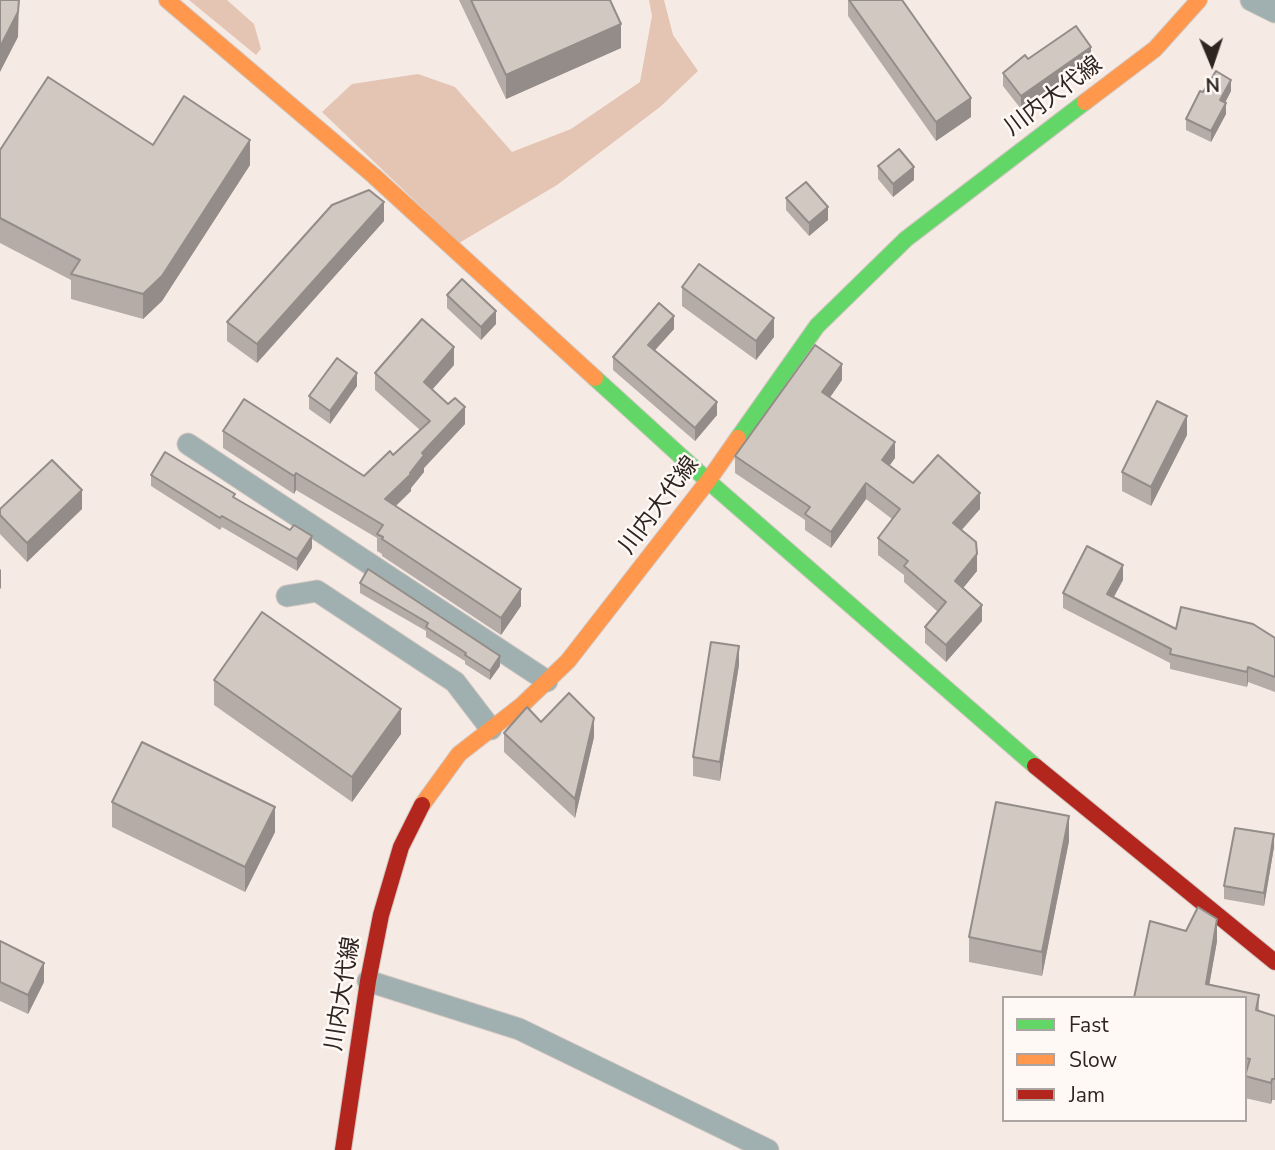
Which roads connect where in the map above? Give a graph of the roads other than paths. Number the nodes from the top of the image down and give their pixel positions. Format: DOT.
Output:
graph roads {
  1 [pos="167,0"];
  2 [pos="1199,0"];
  3 [pos="1251,0"];
  4 [pos="1275,12"];
  5 [pos="187,444"];
  6 [pos="708,481"];
  7 [pos="286,596"];
  8 [pos="547,681"];
  9 [pos="491,729"];
  10 [pos="1275,962"];
  11 [pos="368,981"];
  12 [pos="343,1150"];
  13 [pos="768,1150"];
  1 -- 6 [label="main road"];
  2 -- 6 [label="main road, 川内大代線"];
  3 -- 4 [label="street"];
  5 -- 8 [label="street"];
  6 -- 8 [label="main road, 川内大代線"];
  6 -- 10 [label="main road"];
  7 -- 9 [label="street"];
  8 -- 9 [label="main road, 川内大代線"];
  9 -- 11 [label="main road, 川内大代線"];
  11 -- 12 [label="main road, 川内大代線"];
  11 -- 13 [label="street"];
}
